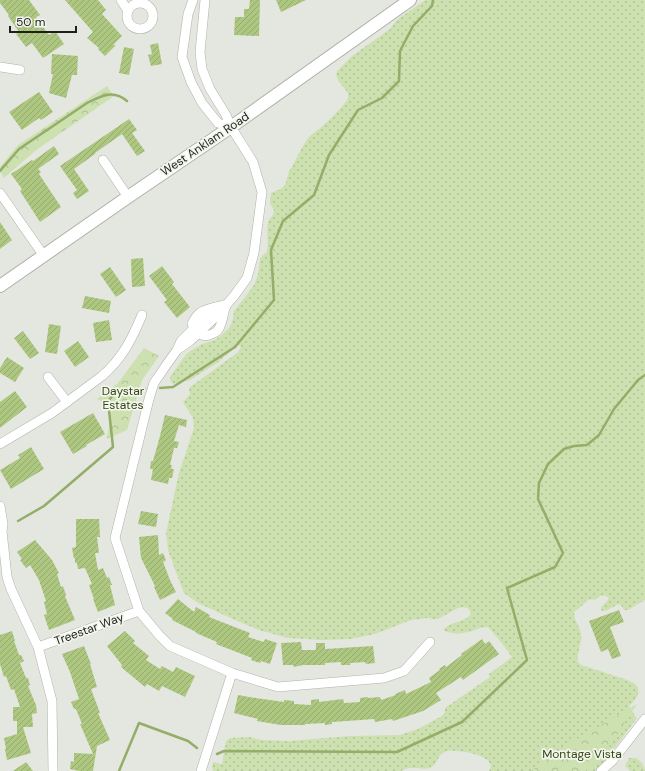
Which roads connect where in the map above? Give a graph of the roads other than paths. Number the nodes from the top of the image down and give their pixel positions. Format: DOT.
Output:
graph roads {
  1 [pos="121,0"];
  2 [pos="193,0"];
  3 [pos="205,0"];
  4 [pos="410,0"];
  5 [pos="128,11"];
  6 [pos="0,67"];
  7 [pos="20,70"];
  8 [pos="231,128"];
  9 [pos="103,160"];
  10 [pos="0,193"];
  11 [pos="128,196"];
  12 [pos="44,256"];
  13 [pos="0,286"];
  14 [pos="223,306"];
  15 [pos="142,315"];
  16 [pos="196,331"];
  17 [pos="48,377"];
  18 [pos="67,402"];
  19 [pos="0,444"];
  20 [pos="0,506"];
  21 [pos="139,611"];
  22 [pos="430,642"];
  23 [pos="38,647"];
  24 [pos="232,673"];
  25 [pos="645,719"];
  26 [pos="53,771"];
  27 [pos="201,771"];
  28 [pos="601,771"];
  1 -- 5 [label="street"];
  2 -- 8 [label="street"];
  3 -- 8 [label="street"];
  4 -- 8 [label="main road, West Anklam Road"];
  6 -- 7 [label="street"];
  8 -- 11 [label="main road, West Anklam Road"];
  8 -- 14 [label="street"];
  9 -- 11 [label="street"];
  10 -- 12 [label="street"];
  11 -- 12 [label="main road, West Anklam Road"];
  12 -- 13 [label="main road, West Anklam Road"];
  14 -- 16 [label="street"];
  14 -- 16 [label="street"];
  15 -- 18 [label="street"];
  16 -- 21 [label="street"];
  17 -- 18 [label="street"];
  18 -- 19 [label="street"];
  20 -- 23 [label="street"];
  21 -- 23 [label="street, Treestar Way"];
  21 -- 24 [label="street"];
  22 -- 24 [label="street"];
  23 -- 26 [label="street"];
  24 -- 27 [label="street"];
  25 -- 28 [label="street"];
}
